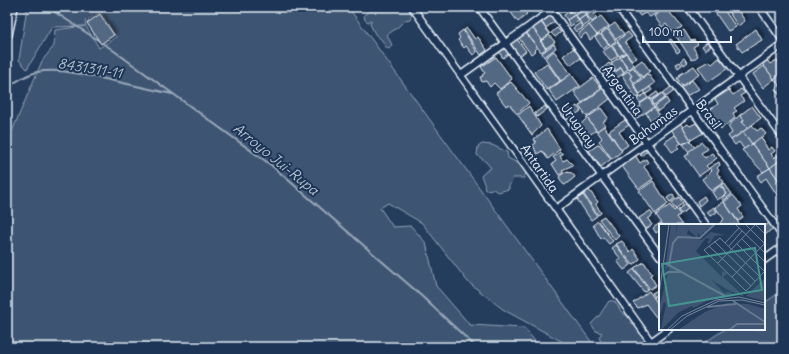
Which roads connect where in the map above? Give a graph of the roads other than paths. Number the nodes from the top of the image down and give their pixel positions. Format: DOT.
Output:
graph roads {
  1 [pos="14,7"];
  2 [pos="412,7"];
  3 [pos="479,7"];
  4 [pos="618,7"];
  5 [pos="688,7"];
  6 [pos="759,7"];
  7 [pos="552,8"];
  8 [pos="7,35"];
  9 [pos="782,39"];
  10 [pos="506,43"];
  11 [pos="782,45"];
  12 [pos="461,75"];
  13 [pos="739,77"];
  14 [pos="692,110"];
  15 [pos="782,136"];
  16 [pos="647,143"];
  17 [pos="602,176"];
  18 [pos="556,209"];
  19 [pos="705,224"];
  20 [pos="782,235"];
  21 [pos="782,247"];
  22 [pos="659,255"];
  23 [pos="765,259"];
  24 [pos="668,330"];
  1 -- 8 [label="highway"];
  2 -- 12 [label="street, Antartida"];
  3 -- 10 [label="street, Uruguay"];
  4 -- 14 [label="street, Brasil"];
  5 -- 13 [label="street"];
  6 -- 9 [label="street"];
  7 -- 10 [label="street"];
  7 -- 16 [label="street, Argentina"];
  10 -- 12 [label="street"];
  10 -- 17 [label="street, Uruguay"];
  11 -- 13 [label="street, Bahamas"];
  12 -- 18 [label="street, Antartida"];
  13 -- 14 [label="street, Bahamas"];
  13 -- 15 [label="street"];
  14 -- 16 [label="street, Bahamas"];
  14 -- 20 [label="street, Brasil"];
  16 -- 17 [label="street, Bahamas"];
  16 -- 19 [label="street, Argentina"];
  17 -- 18 [label="street, Bahamas"];
  17 -- 22 [label="street, Uruguay"];
  18 -- 24 [label="street, Antartida"];
  21 -- 23 [label="street"];
}
